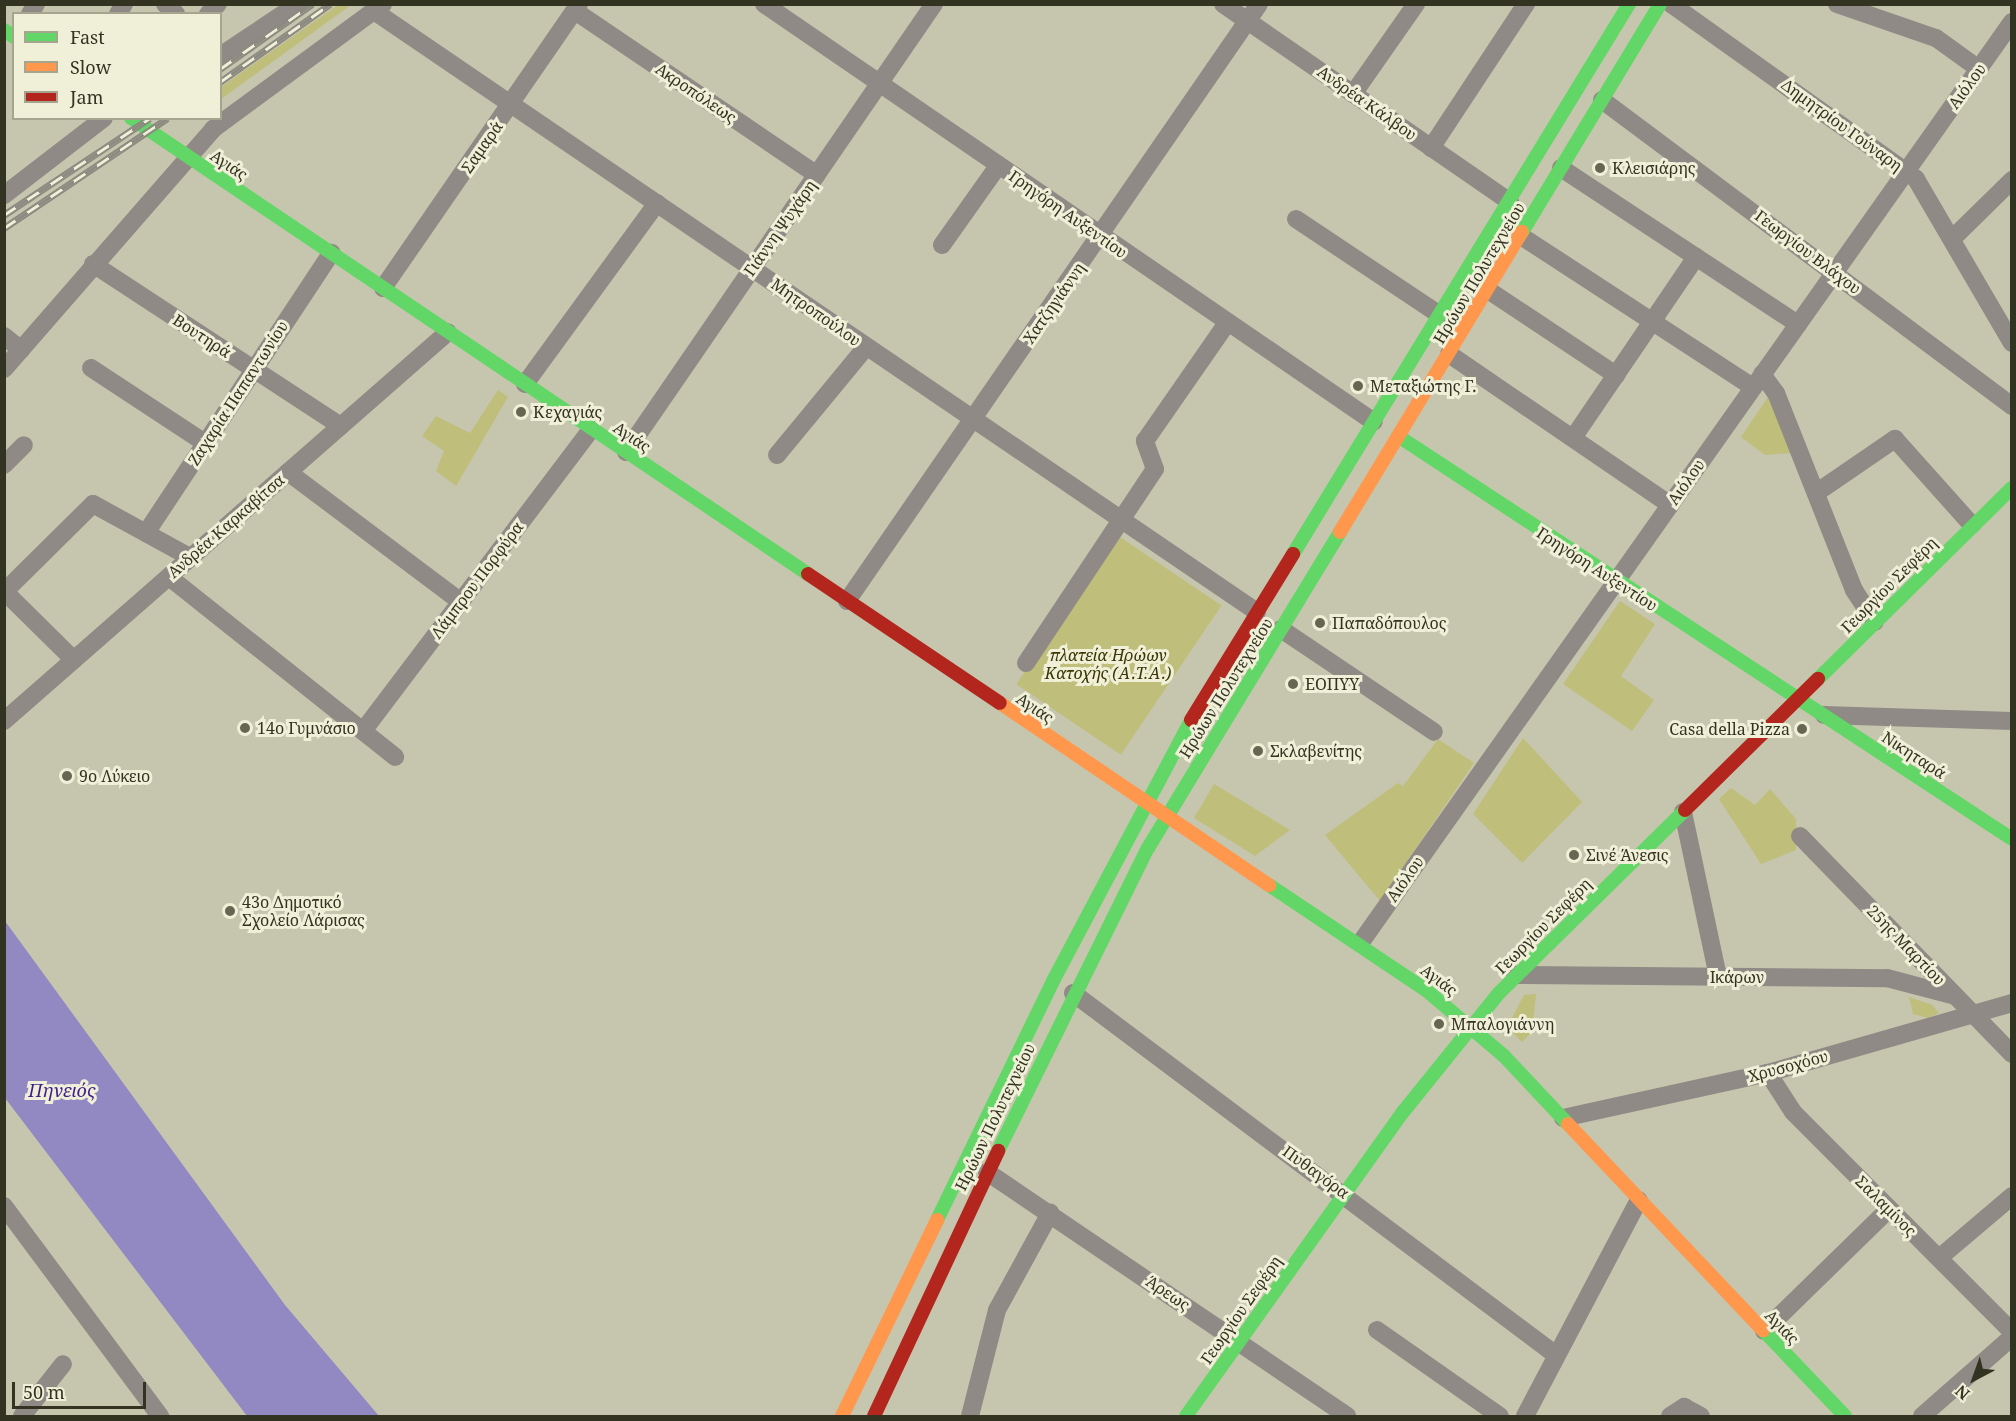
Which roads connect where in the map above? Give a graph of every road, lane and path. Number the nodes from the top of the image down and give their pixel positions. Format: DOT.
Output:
graph roads {
  1 [pos="298,4"];
  2 [pos="764,4"];
  3 [pos="1223,4"];
  4 [pos="1259,4"];
  5 [pos="1416,4"];
  6 [pos="1526,4"];
  7 [pos="1629,4"];
  8 [pos="1659,4"];
  9 [pos="1671,4"];
  10 [pos="1837,4"];
  11 [pos="930,6"];
  12 [pos="379,8"];
  13 [pos="577,8"];
  14 [pos="1248,21"];
  15 [pos="2012,22"];
  16 [pos="222,56"];
  17 [pos="1979,69"];
  18 [pos="880,84"];
  19 [pos="1353,94"];
  20 [pos="1602,100"];
  21 [pos="512,104"];
  22 [pos="101,120"];
  23 [pos="134,120"];
  24 [pos="1431,148"];
  25 [pos="187,156"];
  26 [pos="998,166"];
  27 [pos="1561,168"];
  28 [pos="1906,171"];
  29 [pos="817,175"];
  30 [pos="2012,180"];
  31 [pos="4,195"];
  32 [pos="1510,202"];
  33 [pos="657,203"];
  34 [pos="1296,219"];
  35 [pos="1100,236"];
  36 [pos="1521,236"];
  37 [pos="1953,238"];
  38 [pos="942,245"];
  39 [pos="331,253"];
  40 [pos="1696,257"];
  41 [pos="93,264"];
  42 [pos="753,268"];
  43 [pos="1835,271"];
  44 [pos="383,288"];
  45 [pos="1488,290"];
  46 [pos="1440,315"];
  47 [pos="1652,322"];
  48 [pos="1227,323"];
  49 [pos="1798,324"];
  50 [pos="2009,330"];
  51 [pos="448,332"];
  52 [pos="4,336"];
  53 [pos="867,347"];
  54 [pos="21,350"];
  55 [pos="1449,354"];
  56 [pos="91,368"];
  57 [pos="4,369"];
  58 [pos="254,370"];
  59 [pos="1616,375"];
  60 [pos="1758,381"];
  61 [pos="525,384"];
  62 [pos="2012,406"];
  63 [pos="973,420"];
  64 [pos="1374,422"];
  65 [pos="341,426"];
  66 [pos="591,429"];
  67 [pos="1398,436"];
  68 [pos="1573,438"];
  69 [pos="206,443"];
  70 [pos="24,446"];
  71 [pos="626,452"];
  72 [pos="777,455"];
  73 [pos="4,465"];
  74 [pos="288,472"];
  75 [pos="2012,488"];
  76 [pos="1816,493"];
  77 [pos="1670,505"];
  78 [pos="1124,519"];
  79 [pos="1972,525"];
  80 [pos="146,533"];
  81 [pos="190,558"];
  82 [pos="169,577"];
  83 [pos="1615,582"];
  84 [pos="5,592"];
  85 [pos="847,601"];
  86 [pos="461,602"];
  87 [pos="1257,612"];
  88 [pos="1875,622"];
  89 [pos="1281,629"];
  90 [pos="74,660"];
  91 [pos="1026,663"];
  92 [pos="1798,699"];
  93 [pos="1822,714"];
  94 [pos="4,720"];
  95 [pos="2012,722"];
  96 [pos="363,731"];
  97 [pos="1434,732"];
  98 [pos="395,757"];
  99 [pos="1144,802"];
  100 [pos="1683,812"];
  101 [pos="1166,816"];
  102 [pos="1800,836"];
  103 [pos="2012,839"];
  104 [pos="1361,942"];
  105 [pos="1515,975"];
  106 [pos="1718,977"];
  107 [pos="1073,993"];
  108 [pos="1955,996"];
  109 [pos="2012,1003"];
  110 [pos="1974,1015"];
  111 [pos="1471,1026"];
  112 [pos="2012,1054"];
  113 [pos="1768,1072"];
  114 [pos="1563,1118"];
  115 [pos="987,1172"];
  116 [pos="1344,1193"];
  117 [pos="2012,1196"];
  118 [pos="1639,1200"];
  119 [pos="4,1206"];
  120 [pos="1889,1209"];
  121 [pos="1050,1213"];
  122 [pos="1939,1257"];
  123 [pos="1377,1330"];
  124 [pos="1764,1331"];
  125 [pos="2012,1332"];
  126 [pos="2012,1337"];
  127 [pos="1239,1340"];
  128 [pos="1556,1355"];
  129 [pos="63,1364"];
  130 [pos="881,1414"];
  131 [pos="22,1416"];
  132 [pos="160,1416"];
  133 [pos="842,1416"];
  134 [pos="970,1416"];
  135 [pos="1186,1416"];
  136 [pos="1347,1416"];
  137 [pos="1500,1416"];
  138 [pos="1525,1416"];
  139 [pos="1670,1416"];
  140 [pos="1701,1416"];
  141 [pos="1845,1416"];
  142 [pos="1922,1416"];
  1 -- 16 [label="street"];
  2 -- 18 [label="street, Γρηγόρη Αυξεντίου"];
  3 -- 14 [label="street, Ανδρέα Κάλβου"];
  4 -- 14 [label="street, Χατζηγιάννη"];
  5 -- 19 [label="street"];
  6 -- 24 [label="street"];
  7 -- 32 [label="main road, Ηρώων Πολυτεχνείου"];
  8 -- 20 [label="main road, Ηρώων Πολυτεχνείου"];
  9 -- 28 [label="street, Δημητρίου Γούναρη"];
  10 -- 17 [label="street"];
  11 -- 18 [label="street, Γιάννη Ψυχάρη"];
  12 -- 21 [label="street, Μητροπούλου"];
  12 -- 25 [label="street"];
  13 -- 21 [label="street, Σαμαρά"];
  13 -- 29 [label="street, Ακροπόλεως"];
  14 -- 19 [label="street, Ανδρέα Κάλβου"];
  14 -- 35 [label="street, Χατζηγιάννη"];
  15 -- 17 [label="street, Αιόλου"];
  17 -- 28 [label="street, Αιόλου"];
  18 -- 26 [label="street, Γρηγόρη Αυξεντίου"];
  18 -- 29 [label="street, Γιάννη Ψυχάρη"];
  19 -- 24 [label="street, Ανδρέα Κάλβου"];
  20 -- 27 [label="main road, Ηρώων Πολυτεχνείου"];
  20 -- 43 [label="street, Γεωργίου Βλάχου"];
  21 -- 33 [label="street, Μητροπούλου"];
  21 -- 44 [label="street, Σαμαρά"];
  22 -- 31 [label="street"];
  23 -- 25 [label="main road, Αγιάς"];
  24 -- 32 [label="street, Ανδρέα Κάλβου"];
  25 -- 39 [label="main road, Αγιάς"];
  25 -- 41 [label="street"];
  26 -- 35 [label="street, Γρηγόρη Αυξεντίου"];
  26 -- 38 [label="street"];
  27 -- 36 [label="main road, Ηρώων Πολυτεχνείου"];
  27 -- 40 [label="street"];
  28 -- 37 [label="street, Δημητρίου Γούναρη"];
  28 -- 43 [label="street, Αιόλου"];
  29 -- 42 [label="street, Γιάννη Ψυχάρη"];
  30 -- 37 [label="street"];
  32 -- 46 [label="main road, Ηρώων Πολυτεχνείου"];
  33 -- 42 [label="street, Μητροπούλου"];
  33 -- 61 [label="street"];
  34 -- 46 [label="street"];
  35 -- 48 [label="street, Γρηγόρη Αυξεντίου"];
  35 -- 63 [label="street, Χατζηγιάννη"];
  36 -- 45 [label="main road, Ηρώων Πολυτεχνείου"];
  36 -- 47 [label="street"];
  37 -- 50 [label="street, Δημητρίου Γούναρη"];
  39 -- 44 [label="main road, Αγιάς"];
  39 -- 58 [label="street, Ζαχαρία Παπαντωνίου"];
  40 -- 47 [label="street"];
  40 -- 49 [label="street"];
  41 -- 54 [label="street"];
  41 -- 58 [label="street, Βουτηρά"];
  42 -- 53 [label="street, Μητροπούλου"];
  42 -- 71 [label="street, Γιάννη Ψυχάρη"];
  43 -- 49 [label="street, Αιόλου"];
  43 -- 62 [label="street, Γεωργίου Βλάχου"];
  44 -- 51 [label="main road, Αγιάς"];
  45 -- 55 [label="main road, Ηρώων Πολυτεχνείου"];
  45 -- 59 [label="street"];
  46 -- 64 [label="main road, Ηρώων Πολυτεχνείου"];
  47 -- 59 [label="street"];
  47 -- 60 [label="street"];
  48 -- 64 [label="street, Γρηγόρη Αυξεντίου"];
  48 -- 78 [label="street"];
  49 -- 60 [label="street, Αιόλου"];
  51 -- 61 [label="main road, Αγιάς"];
  51 -- 65 [label="street, Ανδρέα Καρκαβίτσα"];
  52 -- 54 [label="street"];
  53 -- 63 [label="street, Μητροπούλου"];
  53 -- 72 [label="street"];
  54 -- 57 [label="street"];
  55 -- 67 [label="main road, Ηρώων Πολυτεχνείου"];
  55 -- 68 [label="street"];
  56 -- 69 [label="street"];
  58 -- 65 [label="street, Βουτηρά"];
  58 -- 69 [label="street, Ζαχαρία Παπαντωνίου"];
  59 -- 68 [label="street"];
  60 -- 76 [label="street"];
  60 -- 77 [label="street, Αιόλου"];
  61 -- 66 [label="main road, Αγιάς"];
  63 -- 78 [label="street, Μητροπούλου"];
  63 -- 85 [label="street, Χατζηγιάννη"];
  64 -- 87 [label="main road, Ηρώων Πολυτεχνείου"];
  65 -- 74 [label="street, Ανδρέα Καρκαβίτσα"];
  66 -- 71 [label="main road, Αγιάς"];
  66 -- 86 [label="street, Λάμπρου Πορφύρα"];
  67 -- 83 [label="main road, Γρηγόρη Αυξεντίου"];
  67 -- 89 [label="main road, Ηρώων Πολυτεχνείου"];
  68 -- 77 [label="street"];
  69 -- 80 [label="street, Ζαχαρία Παπαντωνίου"];
  70 -- 73 [label="street"];
  71 -- 85 [label="main road, Αγιάς"];
  74 -- 81 [label="street, Ανδρέα Καρκαβίτσα"];
  74 -- 86 [label="street"];
  75 -- 79 [label="main road, Γεωργίου Σεφέρη"];
  76 -- 79 [label="street"];
  76 -- 88 [label="street"];
  77 -- 83 [label="street, Αιόλου"];
  78 -- 87 [label="street, Μητροπούλου"];
  78 -- 91 [label="street"];
  79 -- 88 [label="main road, Γεωργίου Σεφέρη"];
  80 -- 81 [label="street"];
  80 -- 84 [label="street"];
  81 -- 82 [label="street, Ανδρέα Καρκαβίτσα"];
  82 -- 90 [label="street, Ανδρέα Καρκαβίτσα"];
  82 -- 96 [label="street"];
  83 -- 92 [label="main road, Γρηγόρη Αυξεντίου"];
  83 -- 104 [label="street, Αιόλου"];
  84 -- 90 [label="street"];
  85 -- 99 [label="main road, Αγιάς"];
  86 -- 96 [label="street, Λάμπρου Πορφύρα"];
  87 -- 99 [label="main road, Ηρώων Πολυτεχνείου"];
  88 -- 92 [label="main road, Γεωργίου Σεφέρη"];
  89 -- 97 [label="street"];
  89 -- 101 [label="main road, Ηρώων Πολυτεχνείου"];
  90 -- 94 [label="street, Ανδρέα Καρκαβίτσα"];
  92 -- 93 [label="main road, Νικηταρά"];
  92 -- 100 [label="main road, Γεωργίου Σεφέρη"];
  93 -- 95 [label="street"];
  93 -- 103 [label="main road, Νικηταρά"];
  96 -- 98 [label="street"];
  99 -- 101 [label="main road, Αγιάς"];
  99 -- 133 [label="main road, Ηρώων Πολυτεχνείου"];
  100 -- 105 [label="main road, Γεωργίου Σεφέρη"];
  100 -- 106 [label="street"];
  101 -- 104 [label="main road, Αγιάς"];
  101 -- 107 [label="main road, Ηρώων Πολυτεχνείου"];
  102 -- 108 [label="street, 25ης Μαρτίου"];
  104 -- 111 [label="main road, Αγιάς"];
  105 -- 106 [label="street, Ικάρων"];
  105 -- 111 [label="main road, Γεωργίου Σεφέρη"];
  106 -- 108 [label="street, Ικάρων"];
  107 -- 115 [label="main road, Ηρώων Πολυτεχνείου"];
  107 -- 116 [label="street, Πυθαγόρα"];
  108 -- 110 [label="street, 25ης Μαρτίου"];
  109 -- 110 [label="street, Χρυσοχόου"];
  110 -- 112 [label="street, 25ης Μαρτίου"];
  110 -- 113 [label="street, Χρυσοχόου"];
  111 -- 114 [label="main road, Αγιάς"];
  111 -- 116 [label="main road, Γεωργίου Σεφέρη"];
  113 -- 114 [label="street, Χρυσοχόου"];
  113 -- 120 [label="street, Σαλαμίνος"];
  114 -- 118 [label="main road, Αγιάς"];
  115 -- 121 [label="street, Άρεως"];
  115 -- 130 [label="main road, Ηρώων Πολυτεχνείου"];
  116 -- 127 [label="main road, Γεωργίου Σεφέρη"];
  116 -- 128 [label="street, Πυθαγόρα"];
  117 -- 122 [label="street"];
  118 -- 124 [label="main road, Αγιάς"];
  118 -- 128 [label="street"];
  119 -- 132 [label="street"];
  120 -- 122 [label="street, Σαλαμίνος"];
  120 -- 124 [label="street"];
  121 -- 127 [label="street, Άρεως"];
  121 -- 134 [label="street"];
  122 -- 125 [label="street, Σαλαμίνος"];
  123 -- 137 [label="street"];
  124 -- 141 [label="main road, Αγιάς"];
  126 -- 142 [label="street"];
  127 -- 135 [label="main road, Γεωργίου Σεφέρη"];
  127 -- 136 [label="street, Άρεως"];
  128 -- 138 [label="street"];
  129 -- 131 [label="street"];
  139 -- 140 [label="street"];
}
